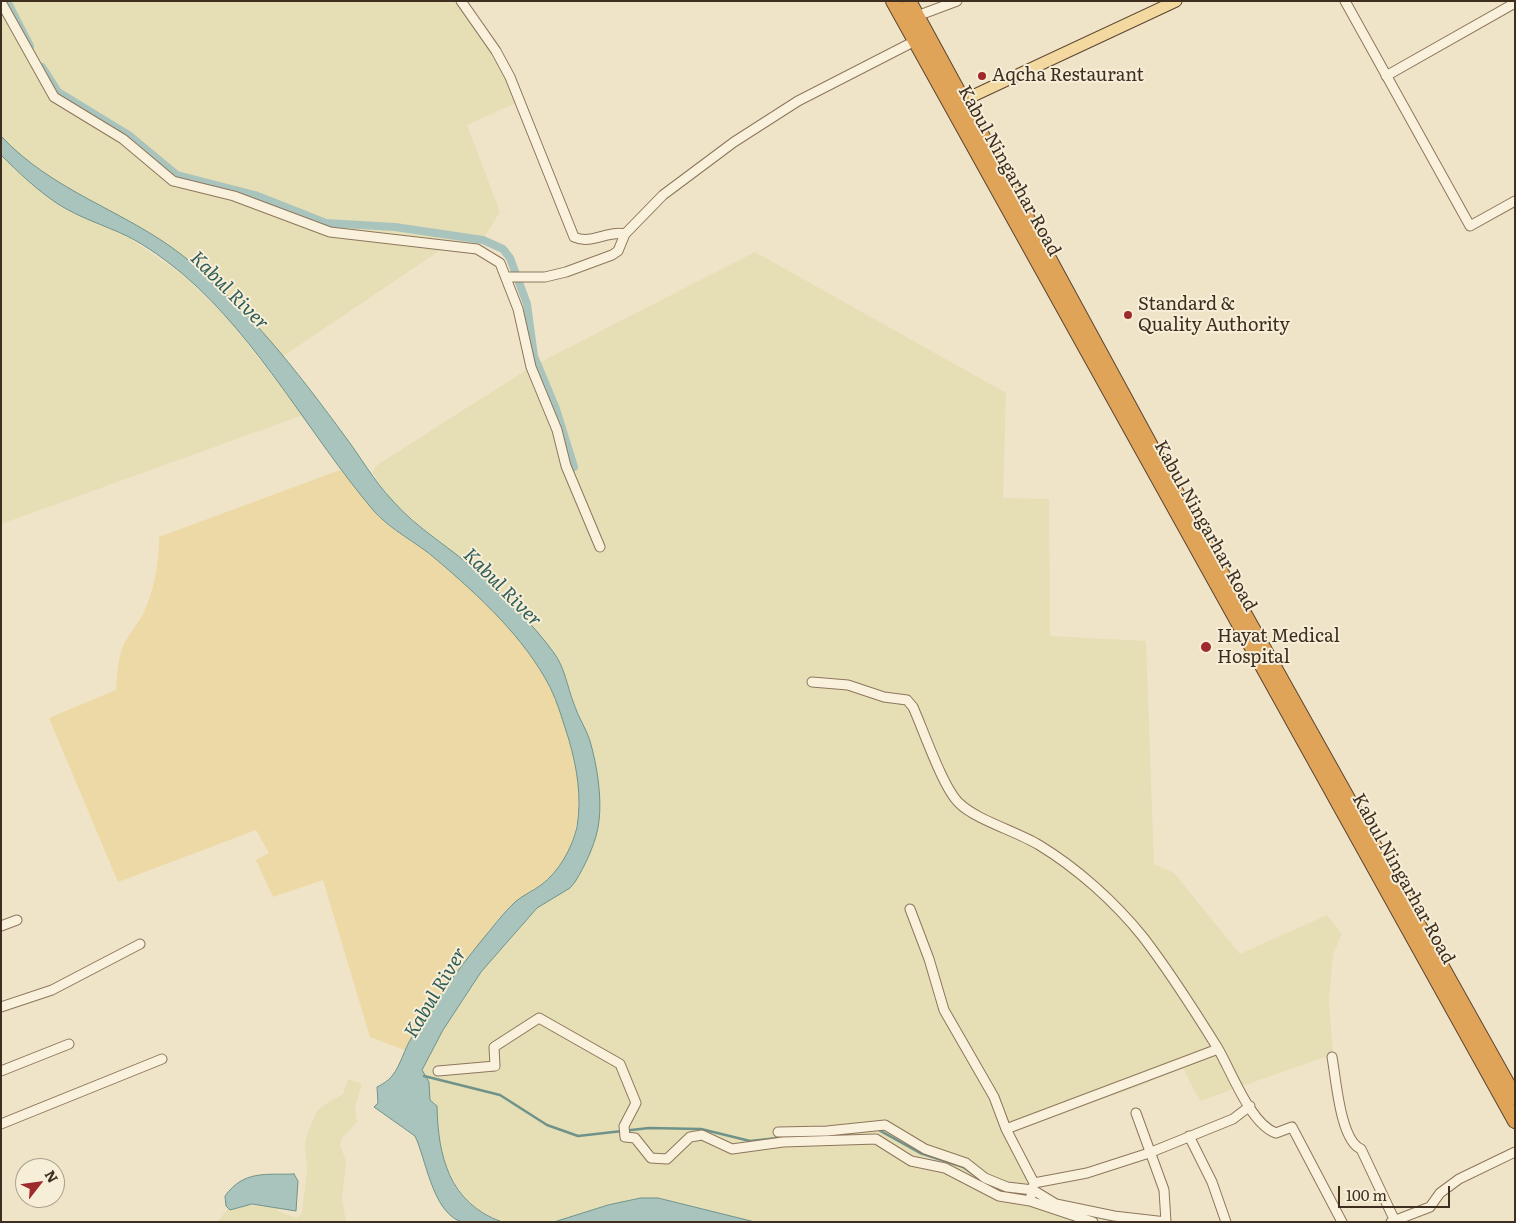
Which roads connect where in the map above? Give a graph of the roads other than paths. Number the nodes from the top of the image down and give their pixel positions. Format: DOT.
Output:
graph roads {
  1 [pos="461,1"];
  2 [pos="893,1"];
  3 [pos="909,1"];
  4 [pos="957,1"];
  5 [pos="1176,1"];
  6 [pos="1345,1"];
  7 [pos="1,2"];
  8 [pos="1515,3"];
  9 [pos="917,16"];
  10 [pos="915,41"];
  11 [pos="1386,76"];
  12 [pos="964,100"];
  13 [pos="1515,201"];
  14 [pos="623,239"];
  15 [pos="506,277"];
  16 [pos="600,547"];
  17 [pos="1206,555"];
  18 [pos="812,682"];
  19 [pos="910,909"];
  20 [pos="17,920"];
  21 [pos="1,926"];
  22 [pos="140,944"];
  23 [pos="1457,1005"];
  24 [pos="1,1007"];
  25 [pos="69,1044"];
  26 [pos="1218,1049"];
  27 [pos="1332,1057"];
  28 [pos="162,1059"];
  29 [pos="1,1071"];
  30 [pos="438,1071"];
  31 [pos="1515,1097"];
  32 [pos="1250,1106"];
  33 [pos="1136,1113"];
  34 [pos="1515,1120"];
  35 [pos="1,1124"];
  36 [pos="1006,1129"];
  37 [pos="778,1132"];
  38 [pos="1189,1136"];
  39 [pos="1152,1152"];
  40 [pos="1515,1152"];
  41 [pos="1034,1187"];
  42 [pos="1030,1201"];
  43 [pos="1070,1219"];
  44 [pos="1393,1221"];
  45 [pos="1093,1222"];
  46 [pos="1166,1222"];
  47 [pos="1226,1222"];
  48 [pos="1342,1222"];
  1 -- 14 [label="street"];
  2 -- 10 [label="highway, Kabul Ningarhar Road"];
  3 -- 9 [label="highway, Kabul Ningarhar Road"];
  4 -- 9 [label="street"];
  5 -- 12 [label="main road"];
  6 -- 11 [label="street"];
  7 -- 15 [label="street"];
  8 -- 11 [label="street"];
  9 -- 12 [label="highway, Kabul Ningarhar Road"];
  10 -- 14 [label="street"];
  10 -- 17 [label="highway, Kabul Ningarhar Road"];
  11 -- 13 [label="street"];
  12 -- 17 [label="highway, Kabul Ningarhar Road"];
  14 -- 15 [label="street"];
  15 -- 16 [label="street"];
  17 -- 23 [label="highway, Kabul Ningarhar Road"];
  18 -- 26 [label="street"];
  19 -- 36 [label="street"];
  20 -- 21 [label="street"];
  22 -- 24 [label="street"];
  23 -- 31 [label="highway, Kabul Ningarhar Road"];
  23 -- 34 [label="highway, Kabul Ningarhar Road"];
  25 -- 29 [label="street"];
  26 -- 32 [label="street"];
  26 -- 36 [label="street"];
  27 -- 44 [label="street"];
  28 -- 35 [label="street"];
  30 -- 42 [label="street"];
  32 -- 38 [label="street"];
  32 -- 48 [label="street"];
  33 -- 39 [label="street"];
  36 -- 41 [label="street"];
  37 -- 41 [label="street"];
  38 -- 39 [label="street"];
  38 -- 47 [label="street"];
  39 -- 41 [label="street"];
  39 -- 46 [label="street"];
  40 -- 44 [label="street"];
  41 -- 42 [label="street"];
  41 -- 46 [label="street"];
  42 -- 43 [label="street"];
  43 -- 45 [label="street"];
}
